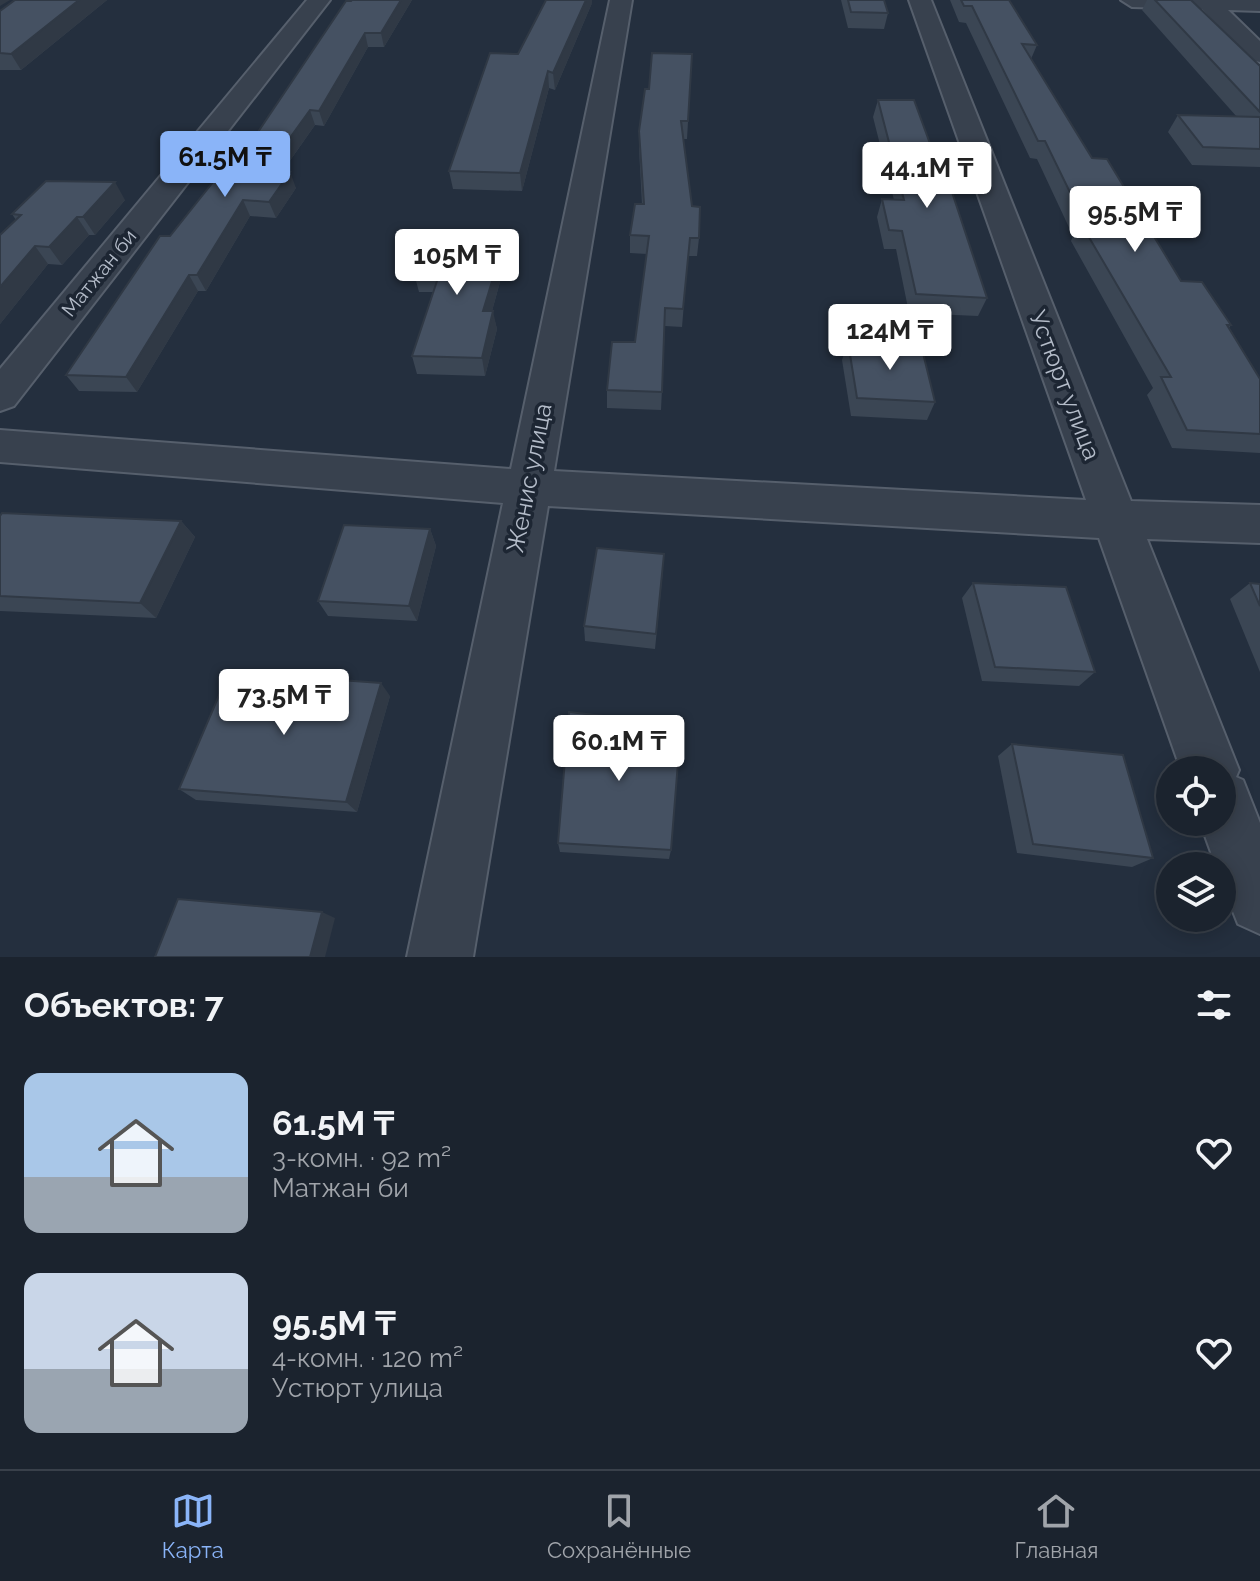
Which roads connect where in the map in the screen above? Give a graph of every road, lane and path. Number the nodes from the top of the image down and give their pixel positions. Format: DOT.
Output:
graph roads {
  1 [pos="319,0"];
  2 [pos="621,0"];
  3 [pos="920,0"];
  4 [pos="1132,0"];
  5 [pos="1207,2"];
  6 [pos="1260,4"];
  7 [pos="1260,55"];
  8 [pos="0,396"];
  9 [pos="0,446"];
  10 [pos="527,490"];
  11 [pos="1116,521"];
  12 [pos="1260,524"];
  13 [pos="1205,756"];
  14 [pos="1235,836"];
  15 [pos="1260,902"];
  16 [pos="440,957"];
  1 -- 8 [label="street, Матжан би"];
  2 -- 10 [label="street, Женис улица"];
  3 -- 11 [label="street, Устюрт улица"];
  4 -- 5 [label="street"];
  5 -- 6 [label="street"];
  5 -- 7 [label="street"];
  9 -- 10 [label="street"];
  10 -- 11 [label="street"];
  10 -- 16 [label="street, Женис улица"];
  11 -- 12 [label="street"];
  11 -- 13 [label="street, Устюрт улица"];
  14 -- 15 [label="street"];
}
